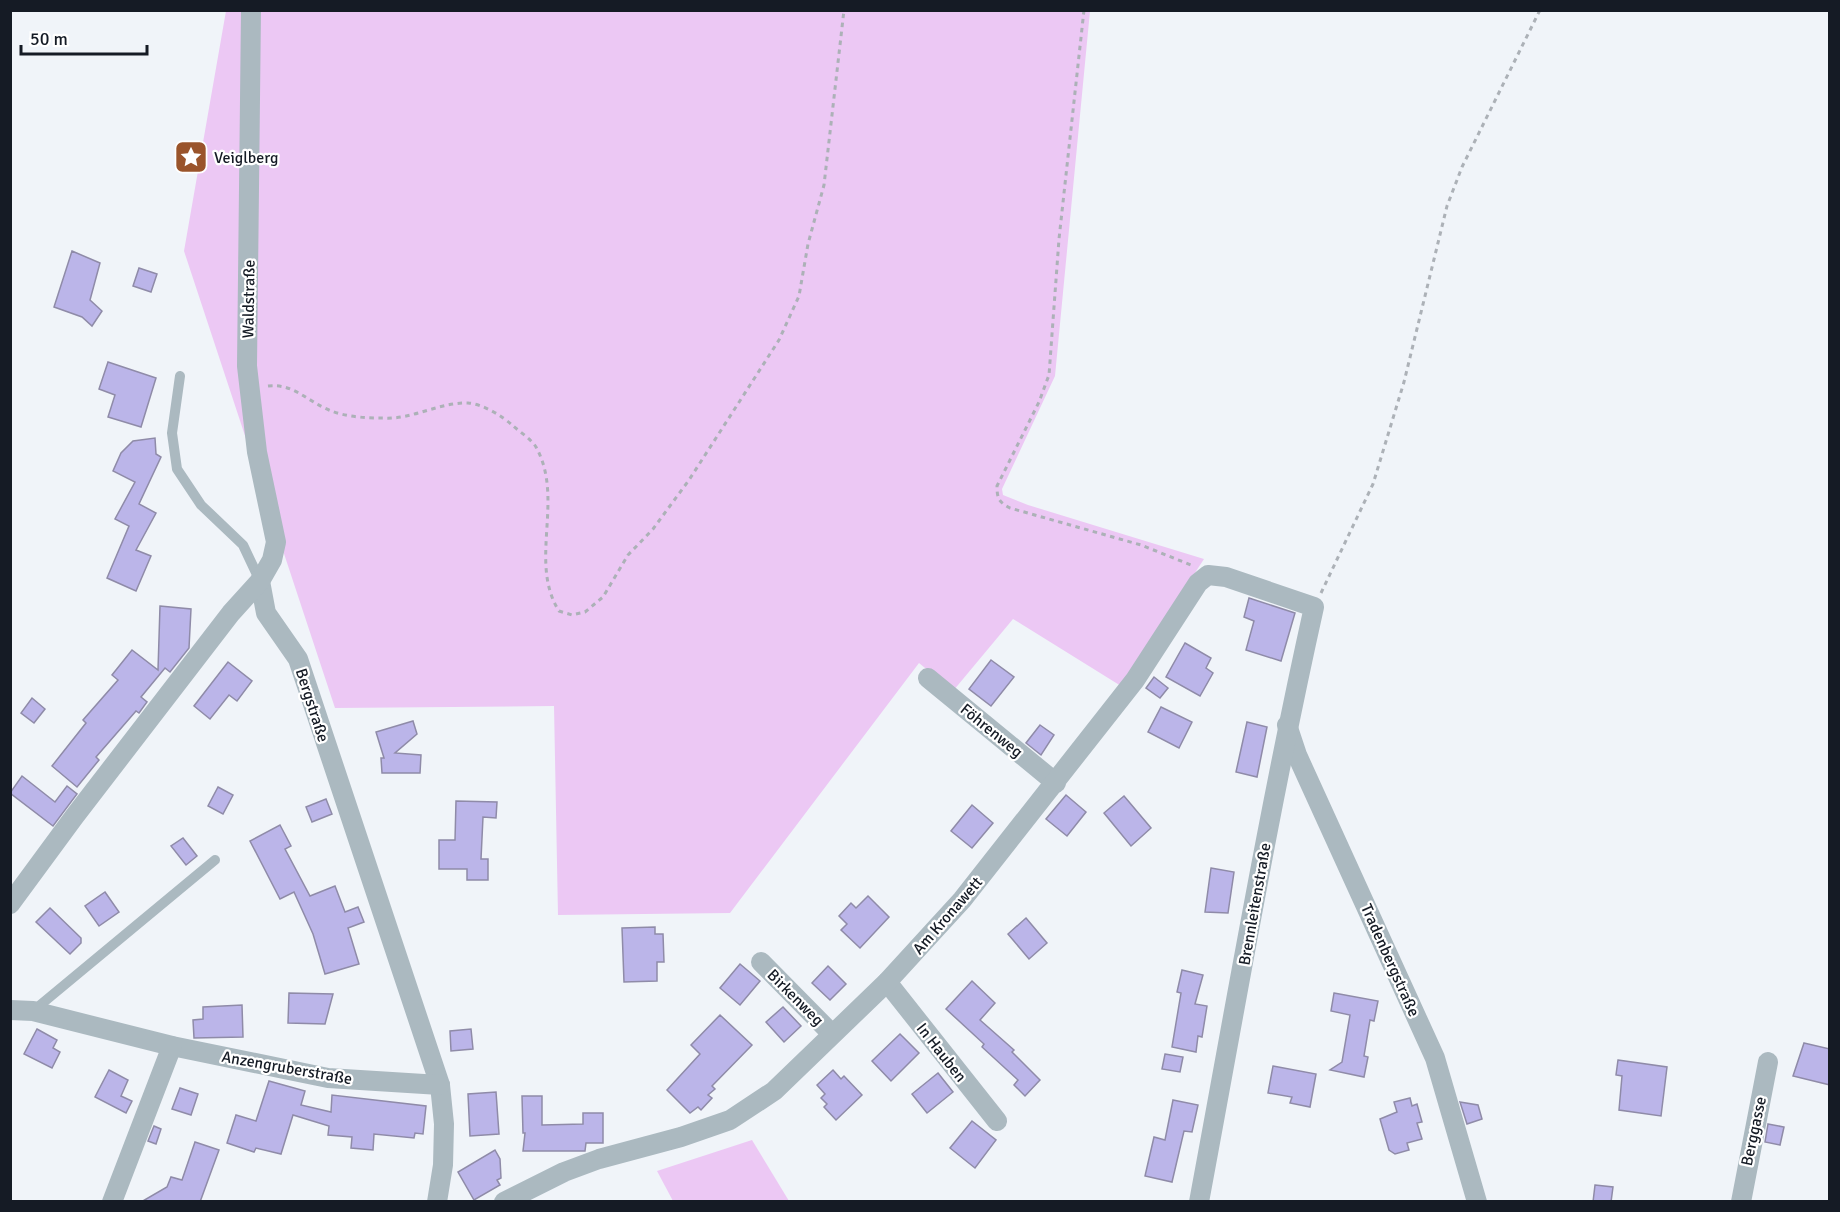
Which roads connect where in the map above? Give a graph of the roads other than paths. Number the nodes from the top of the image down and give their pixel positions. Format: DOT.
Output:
graph roads {
  1 [pos="251,10"];
  2 [pos="180,376"];
  3 [pos="260,581"];
  4 [pos="1314,607"];
  5 [pos="928,678"];
  6 [pos="1287,726"];
  7 [pos="1056,783"];
  8 [pos="1312,787"];
  9 [pos="1274,792"];
  10 [pos="215,860"];
  11 [pos="10,904"];
  12 [pos="762,962"];
  13 [pos="887,982"];
  14 [pos="10,1010"];
  15 [pos="33,1011"];
  16 [pos="831,1033"];
  17 [pos="172,1046"];
  18 [pos="1768,1062"];
  19 [pos="440,1085"];
  20 [pos="997,1121"];
  21 [pos="112,1202"];
  22 [pos="437,1202"];
  23 [pos="504,1202"];
  24 [pos="1198,1202"];
  25 [pos="1477,1202"];
  26 [pos="1741,1202"];
  1 -- 3 [label="street, Waldstraße"];
  2 -- 3 [label="lane"];
  3 -- 11 [label="street"];
  3 -- 19 [label="street, Bergstraße"];
  4 -- 6 [label="street, Brennleitenstraße"];
  4 -- 7 [label="street, Am Kronawett"];
  5 -- 7 [label="street, Föhrenweg"];
  6 -- 8 [label="street, Tradenbergstraße"];
  6 -- 9 [label="street, Brennleitenstraße"];
  7 -- 13 [label="street, Am Kronawett"];
  8 -- 9 [label="street"];
  8 -- 25 [label="street, Tradenbergstraße"];
  9 -- 24 [label="street, Brennleitenstraße"];
  10 -- 15 [label="lane"];
  12 -- 16 [label="street, Birkenweg"];
  13 -- 16 [label="street, Am Kronawett"];
  13 -- 20 [label="street, In Hauben"];
  14 -- 15 [label="street, Anzengruberstraße"];
  15 -- 17 [label="street, Anzengruberstraße"];
  16 -- 23 [label="street, Am Kronawett"];
  17 -- 19 [label="street, Anzengruberstraße"];
  17 -- 21 [label="street"];
  18 -- 26 [label="street, Berggasse"];
  19 -- 22 [label="street"];
}
